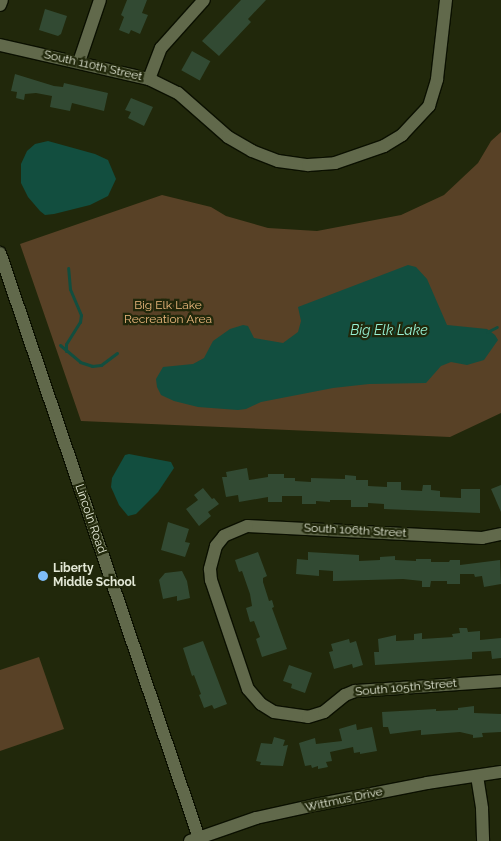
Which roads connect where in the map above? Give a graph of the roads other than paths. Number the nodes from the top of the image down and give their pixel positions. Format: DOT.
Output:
graph roads {
  1 [pos="2,0"];
  2 [pos="100,0"];
  3 [pos="204,0"];
  4 [pos="446,0"];
  5 [pos="0,5"];
  6 [pos="0,45"];
  7 [pos="79,62"];
  8 [pos="149,80"];
  9 [pos="0,253"];
  10 [pos="501,534"];
  11 [pos="501,681"];
  12 [pos="261,704"];
  13 [pos="501,772"];
  14 [pos="477,776"];
  15 [pos="197,840"];
  16 [pos="483,841"];
  1 -- 5 [label="street"];
  2 -- 7 [label="street"];
  3 -- 8 [label="street, South 110th Street"];
  4 -- 8 [label="street"];
  6 -- 7 [label="street, South 110th Street"];
  7 -- 8 [label="street, South 110th Street"];
  9 -- 15 [label="street, Lincoln Road"];
  10 -- 12 [label="street, South 106th Street"];
  11 -- 12 [label="street, South 105th Street"];
  13 -- 14 [label="street, Wittmus Drive"];
  14 -- 15 [label="street, Wittmus Drive"];
  14 -- 16 [label="street"];
}
